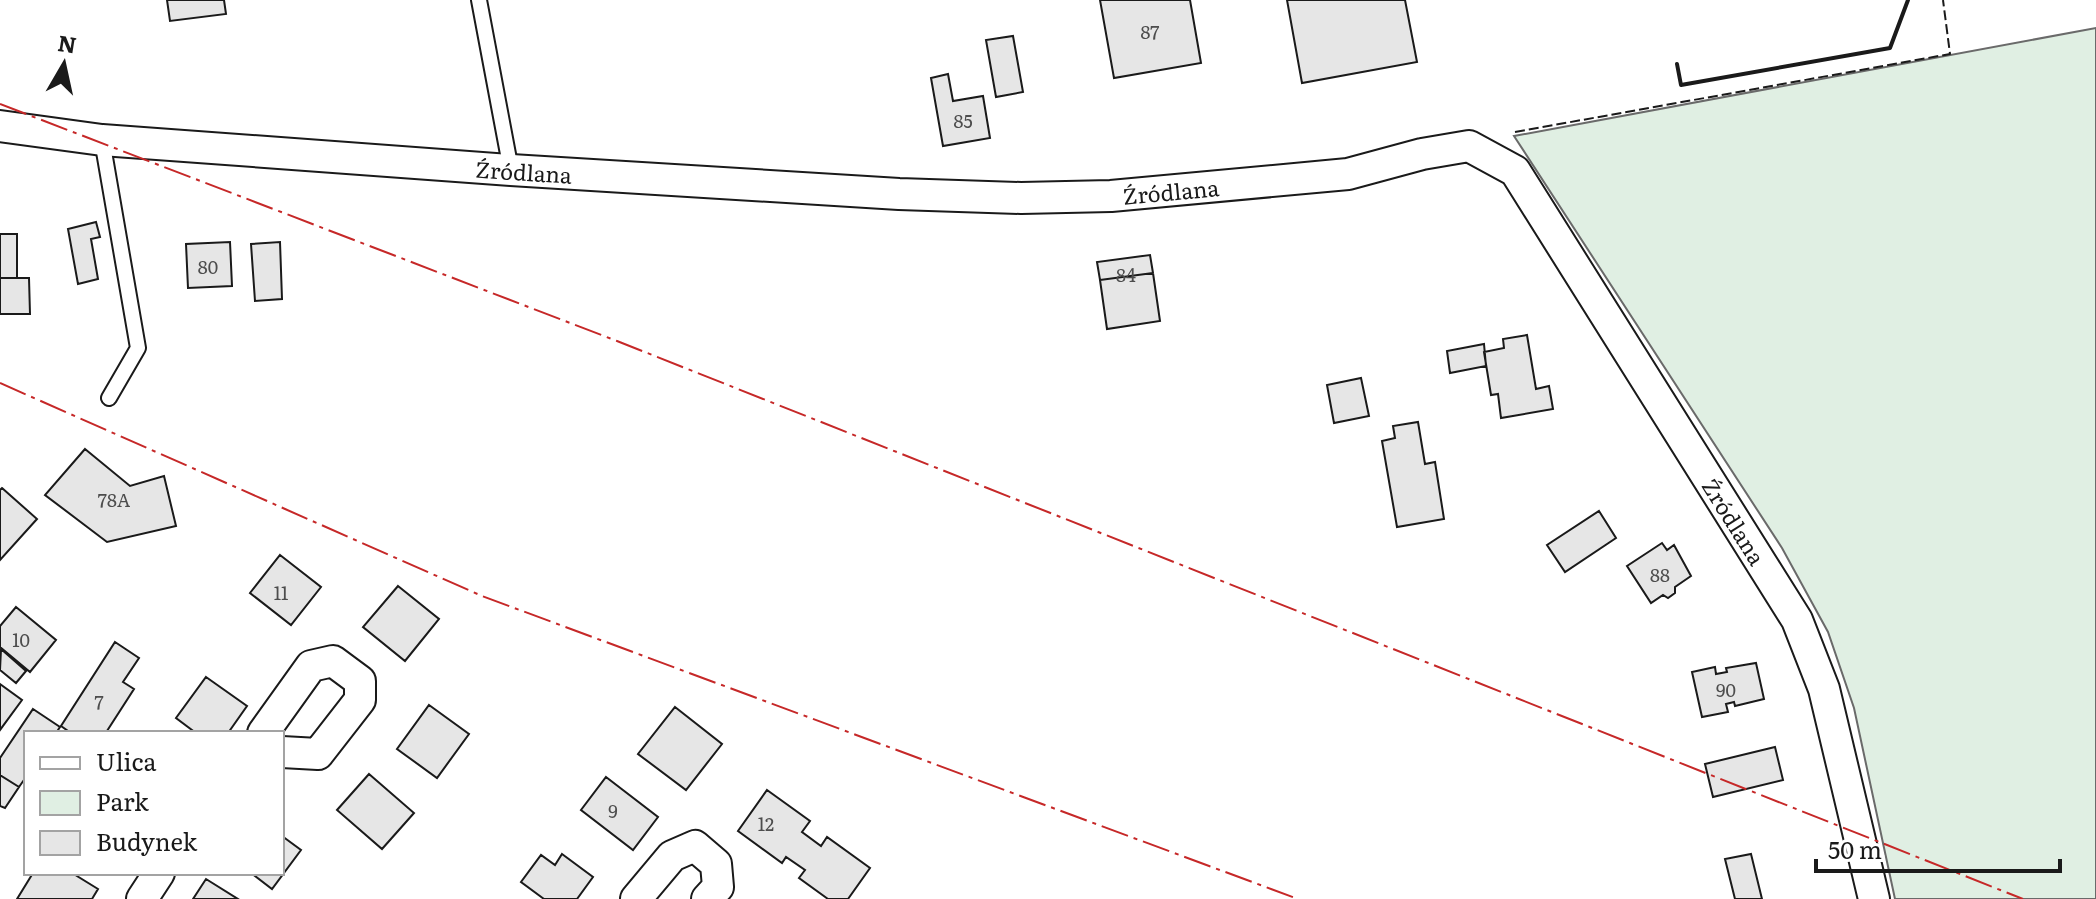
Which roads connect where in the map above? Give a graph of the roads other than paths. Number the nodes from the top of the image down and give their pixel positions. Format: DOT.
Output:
graph roads {
  1 [pos="479,0"];
  2 [pos="0,126"];
  3 [pos="102,140"];
  4 [pos="511,170"];
  5 [pos="109,398"];
  6 [pos="264,731"];
  7 [pos="284,752"];
  8 [pos="158,875"];
  9 [pos="142,899"];
  10 [pos="636,899"];
  11 [pos="707,899"];
  12 [pos="1874,899"];
  1 -- 4 [label="lane"];
  2 -- 3 [label="street, Źródlana"];
  3 -- 4 [label="street, Źródlana"];
  3 -- 5 [label="lane"];
  4 -- 12 [label="street, Źródlana"];
  6 -- 7 [label="street"];
  8 -- 9 [label="street"];
  10 -- 11 [label="street"];
}
